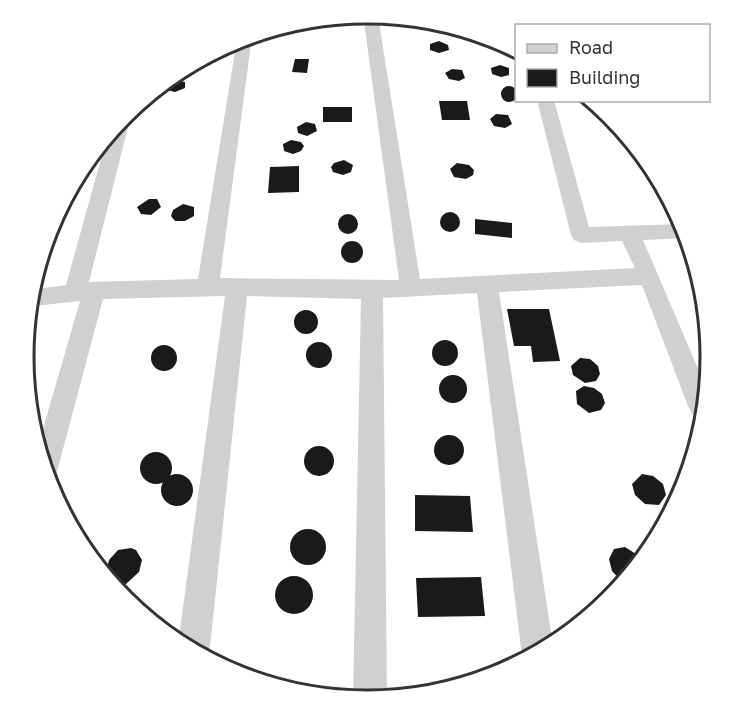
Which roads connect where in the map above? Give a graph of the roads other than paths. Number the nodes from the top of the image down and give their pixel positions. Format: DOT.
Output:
graph roads {
  1 [pos="372,24"];
  2 [pos="244,48"];
  3 [pos="546,102"];
  4 [pos="117,137"];
  5 [pos="675,231"];
  6 [pos="629,233"];
  7 [pos="650,276"];
  8 [pos="487,286"];
  9 [pos="208,287"];
  10 [pos="237,287"];
  11 [pos="411,289"];
  12 [pos="372,290"];
  13 [pos="84,292"];
  14 [pos="39,297"];
  15 [pos="697,397"];
  16 [pos="48,453"];
  17 [pos="195,642"];
  18 [pos="536,644"];
  19 [pos="370,690"];
  1 -- 11 [label="street"];
  2 -- 9 [label="street"];
  3 -- 6 [label="street"];
  4 -- 13 [label="street"];
  5 -- 6 [label="street"];
  6 -- 7 [label="street"];
  7 -- 8 [label="street"];
  7 -- 15 [label="street"];
  8 -- 11 [label="street"];
  8 -- 18 [label="street"];
  9 -- 10 [label="street"];
  9 -- 13 [label="street"];
  10 -- 12 [label="street"];
  10 -- 17 [label="street"];
  11 -- 12 [label="street"];
  12 -- 19 [label="street"];
  13 -- 14 [label="street"];
  13 -- 16 [label="street"];
}
